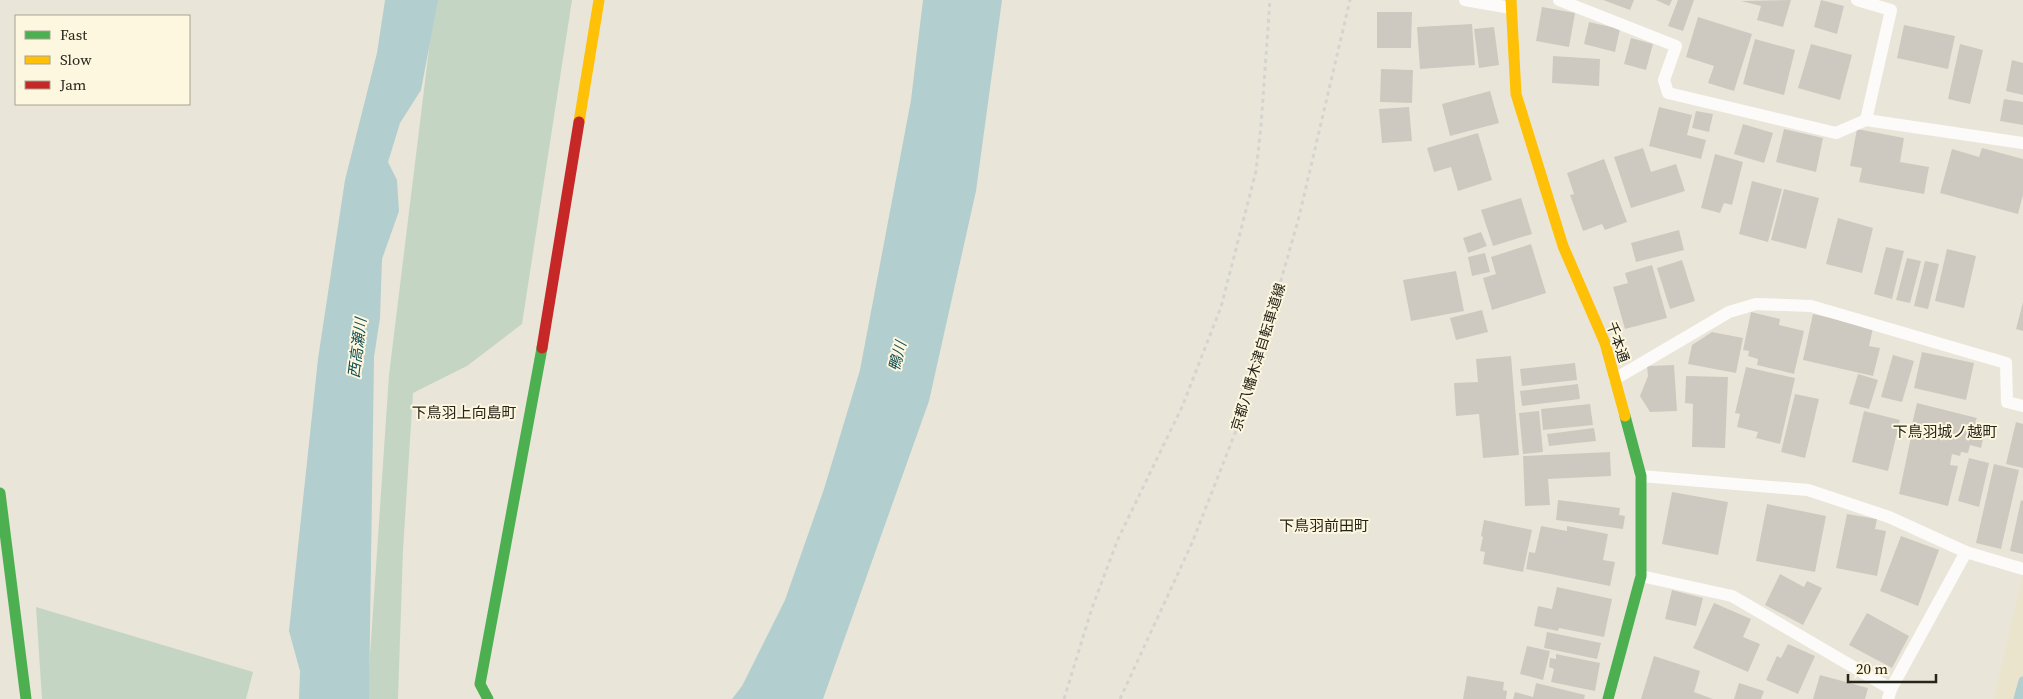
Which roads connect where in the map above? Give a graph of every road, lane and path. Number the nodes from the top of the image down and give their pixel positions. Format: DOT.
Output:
graph roads {
  1 [pos="599,0"];
  2 [pos="1270,0"];
  3 [pos="1350,0"];
  4 [pos="1465,0"];
  5 [pos="1559,0"];
  6 [pos="1857,0"];
  7 [pos="1511,4"];
  8 [pos="1866,120"];
  9 [pos="2023,142"];
  10 [pos="1615,379"];
  11 [pos="2023,406"];
  12 [pos="1641,476"];
  13 [pos="0,493"];
  14 [pos="1966,552"];
  15 [pos="2023,570"];
  16 [pos="1641,576"];
  17 [pos="1890,694"];
  18 [pos="26,699"];
  19 [pos="488,699"];
  20 [pos="1064,699"];
  21 [pos="1120,699"];
  22 [pos="1608,699"];
  1 -- 19 [label="street"];
  2 -- 20 [label="path"];
  3 -- 21 [label="path, 京都八幡木津自転車道線"];
  4 -- 7 [label="lane"];
  5 -- 8 [label="lane"];
  6 -- 8 [label="lane"];
  7 -- 10 [label="street, 千本通"];
  8 -- 9 [label="lane"];
  10 -- 11 [label="lane"];
  10 -- 12 [label="street, 千本通"];
  12 -- 14 [label="lane"];
  12 -- 16 [label="street, 千本通"];
  13 -- 18 [label="street"];
  14 -- 15 [label="lane"];
  14 -- 17 [label="lane"];
  16 -- 17 [label="lane"];
  16 -- 22 [label="street, 千本通"];
}
